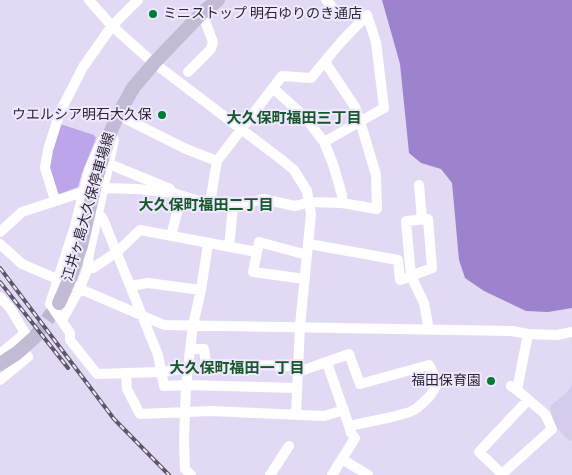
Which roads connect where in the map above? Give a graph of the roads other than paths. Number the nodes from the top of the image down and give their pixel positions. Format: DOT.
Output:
graph roads {
  1 [pos="90,0"];
  2 [pos="138,0"];
  3 [pos="218,0"];
  4 [pos="326,0"];
  5 [pos="334,9"];
  6 [pos="202,14"];
  7 [pos="112,26"];
  8 [pos="325,62"];
  9 [pos="154,63"];
  10 [pos="188,72"];
  11 [pos="274,89"];
  12 [pos="118,115"];
  13 [pos="360,120"];
  14 [pos="242,129"];
  15 [pos="110,133"];
  16 [pos="324,142"];
  17 [pos="217,161"];
  18 [pos="109,164"];
  19 [pos="419,185"];
  20 [pos="104,188"];
  21 [pos="83,192"];
  22 [pos="177,195"];
  23 [pos="54,200"];
  24 [pos="310,202"];
  25 [pos="210,203"];
  26 [pos="342,203"];
  27 [pos="233,207"];
  28 [pos="98,213"];
  29 [pos="422,219"];
  30 [pos="0,232"];
  31 [pos="171,236"];
  32 [pos="0,244"];
  33 [pos="208,244"];
  34 [pos="229,247"];
  35 [pos="308,250"];
  36 [pos="117,252"];
  37 [pos="257,252"];
  38 [pos="88,267"];
  39 [pos="411,276"];
  40 [pos="305,279"];
  41 [pos="58,280"];
  42 [pos="130,286"];
  43 [pos="80,288"];
  44 [pos="201,290"];
  45 [pos="0,297"];
  46 [pos="59,303"];
  47 [pos="141,315"];
  48 [pos="62,320"];
  49 [pos="193,325"];
  50 [pos="300,326"];
  51 [pos="429,330"];
  52 [pos="572,332"];
  53 [pos="528,334"];
  54 [pos="30,335"];
  55 [pos="16,340"];
  56 [pos="190,349"];
  57 [pos="0,355"];
  58 [pos="327,363"];
  59 [pos="188,368"];
  60 [pos="298,369"];
  61 [pos="160,372"];
  62 [pos="126,373"];
  63 [pos="0,380"];
  64 [pos="186,385"];
  65 [pos="297,388"];
  66 [pos="528,400"];
  67 [pos="344,410"];
  68 [pos="184,412"];
  69 [pos="296,414"];
  70 [pos="349,426"];
  71 [pos="289,446"];
  72 [pos="342,459"];
  73 [pos="191,475"];
  74 [pos="270,475"];
  75 [pos="332,475"];
  76 [pos="368,475"];
  1 -- 7 [label="street"];
  2 -- 7 [label="street"];
  3 -- 6 [label="main road, 江井ヶ島大久保停車場線"];
  4 -- 5 [label="street"];
  6 -- 9 [label="main road, 江井ヶ島大久保停車場線"];
  6 -- 10 [label="street"];
  7 -- 9 [label="street"];
  7 -- 23 [label="street"];
  8 -- 11 [label="street"];
  8 -- 13 [label="street"];
  8 -- 13 [label="street"];
  9 -- 12 [label="main road, 江井ヶ島大久保停車場線"];
  9 -- 14 [label="street"];
  11 -- 14 [label="street"];
  11 -- 16 [label="street"];
  12 -- 15 [label="main road, 江井ヶ島大久保停車場線"];
  12 -- 17 [label="street"];
  13 -- 16 [label="street"];
  13 -- 26 [label="street"];
  14 -- 17 [label="street"];
  14 -- 24 [label="street"];
  15 -- 18 [label="street"];
  15 -- 21 [label="street"];
  15 -- 46 [label="main road, 江井ヶ島大久保停車場線"];
  16 -- 26 [label="street"];
  17 -- 25 [label="street"];
  18 -- 20 [label="street"];
  18 -- 22 [label="street"];
  19 -- 29 [label="street"];
  20 -- 22 [label="street"];
  20 -- 28 [label="street"];
  21 -- 23 [label="street"];
  21 -- 41 [label="street"];
  22 -- 25 [label="street"];
  22 -- 31 [label="street"];
  23 -- 30 [label="street"];
  24 -- 26 [label="street"];
  24 -- 27 [label="street"];
  24 -- 35 [label="street"];
  25 -- 27 [label="street"];
  27 -- 34 [label="street"];
  28 -- 36 [label="street"];
  28 -- 38 [label="street"];
  29 -- 39 [label="street"];
  29 -- 39 [label="street"];
  31 -- 33 [label="street"];
  31 -- 36 [label="street"];
  32 -- 41 [label="street"];
  33 -- 34 [label="street"];
  33 -- 44 [label="street"];
  34 -- 37 [label="street"];
  35 -- 37 [label="street"];
  35 -- 39 [label="street"];
  35 -- 40 [label="street"];
  36 -- 38 [label="street"];
  36 -- 42 [label="street"];
  37 -- 40 [label="street"];
  38 -- 43 [label="street"];
  39 -- 51 [label="street"];
  40 -- 50 [label="street"];
  41 -- 43 [label="street"];
  41 -- 48 [label="street"];
  42 -- 44 [label="street"];
  42 -- 47 [label="street"];
  43 -- 47 [label="street"];
  43 -- 48 [label="street"];
  44 -- 49 [label="street"];
  45 -- 54 [label="street"];
  47 -- 49 [label="street"];
  47 -- 61 [label="street"];
  48 -- 62 [label="street"];
  49 -- 50 [label="street"];
  49 -- 56 [label="street"];
  50 -- 51 [label="street"];
  50 -- 60 [label="street"];
  51 -- 53 [label="street"];
  52 -- 53 [label="street"];
  53 -- 66 [label="street"];
  54 -- 55 [label="street"];
  54 -- 57 [label="main road"];
  55 -- 57 [label="street"];
  55 -- 63 [label="street"];
  56 -- 59 [label="street"];
  56 -- 60 [label="street"];
  58 -- 60 [label="street"];
  58 -- 67 [label="street"];
  58 -- 70 [label="street"];
  59 -- 61 [label="street"];
  59 -- 64 [label="street"];
  60 -- 65 [label="street"];
  61 -- 62 [label="street"];
  61 -- 64 [label="street"];
  62 -- 68 [label="street"];
  64 -- 65 [label="street"];
  64 -- 68 [label="street"];
  65 -- 69 [label="street"];
  66 -- 66 [label="street"];
  67 -- 69 [label="street"];
  67 -- 70 [label="street"];
  68 -- 69 [label="street"];
  68 -- 73 [label="street"];
  70 -- 72 [label="street"];
  71 -- 74 [label="street"];
  72 -- 75 [label="street"];
  72 -- 76 [label="street"];
}
